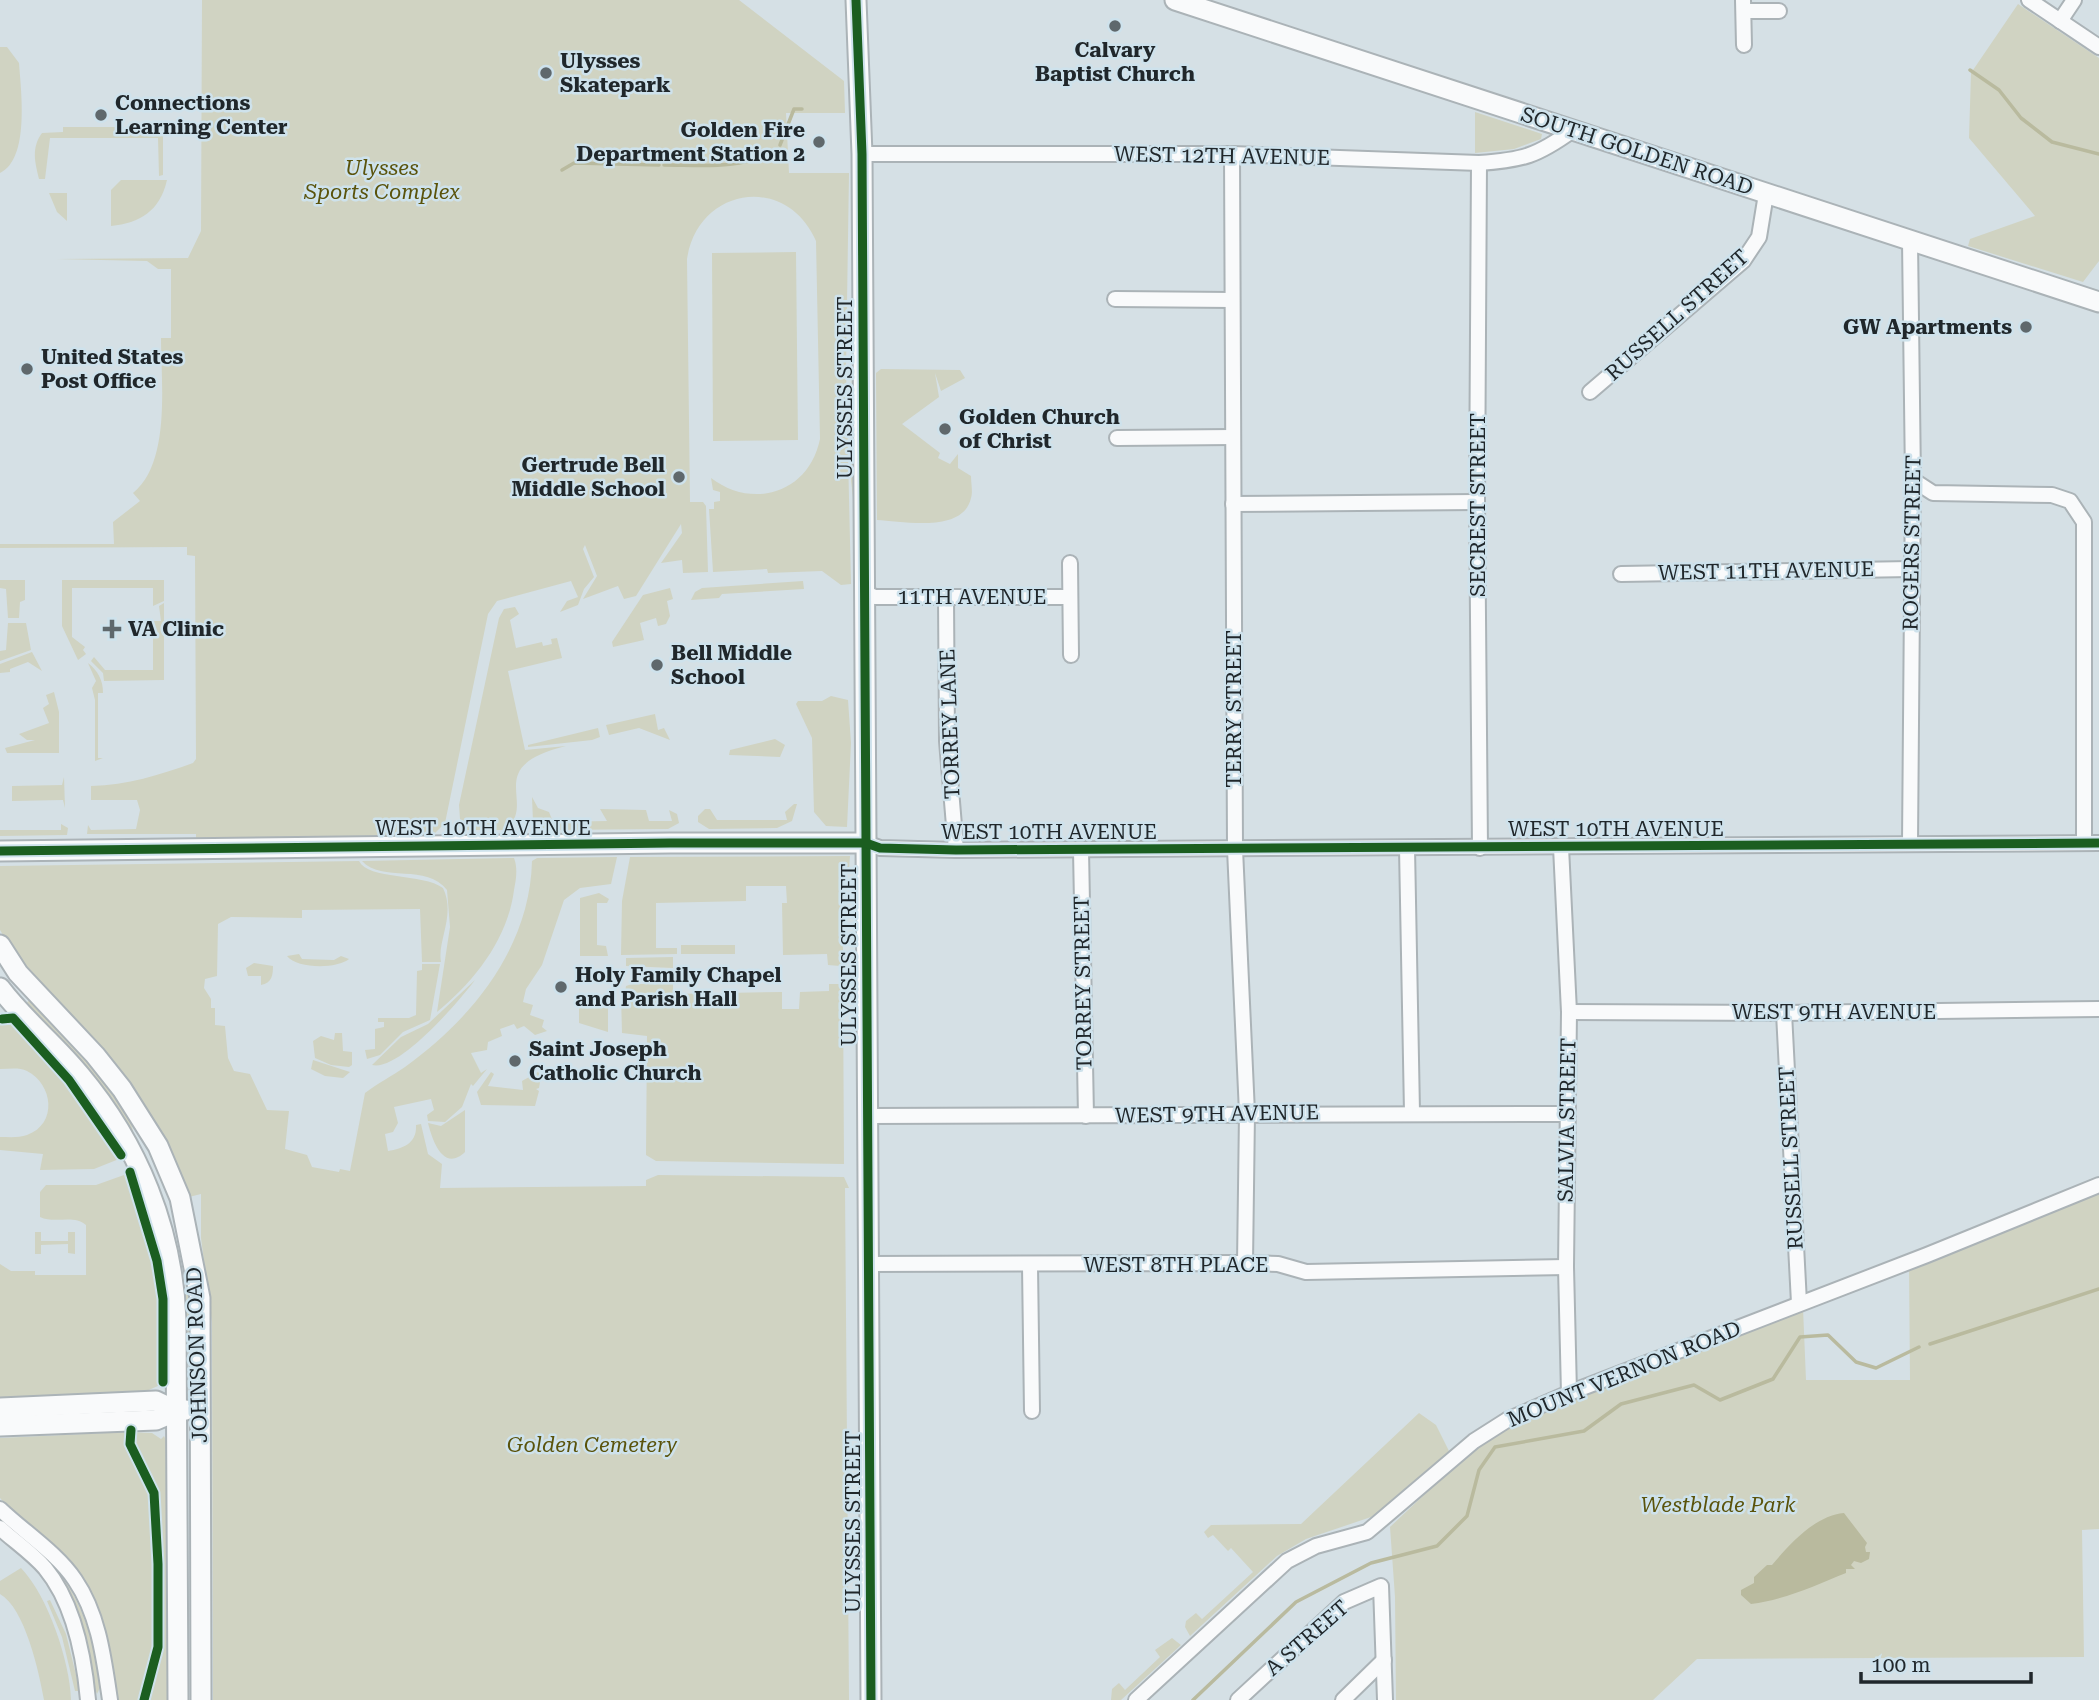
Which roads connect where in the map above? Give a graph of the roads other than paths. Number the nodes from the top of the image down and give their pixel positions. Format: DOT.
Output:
graph roads {
  1 [pos="856,0"];
  2 [pos="1175,0"];
  3 [pos="2029,0"];
  4 [pos="2074,0"];
  5 [pos="1744,5"];
  6 [pos="1779,11"];
  7 [pos="2060,21"];
  8 [pos="1744,45"];
  9 [pos="2099,47"];
  10 [pos="1573,130"];
  11 [pos="862,154"];
  12 [pos="1232,154"];
  13 [pos="1479,163"];
  14 [pos="1766,194"];
  15 [pos="1910,241"];
  16 [pos="1115,299"];
  17 [pos="1232,300"];
  18 [pos="2099,302"];
  19 [pos="1590,393"];
  20 [pos="1233,437"];
  21 [pos="1117,438"];
  22 [pos="1913,480"];
  23 [pos="1477,502"];
  24 [pos="1233,504"];
  25 [pos="1070,563"];
  26 [pos="1911,569"];
  27 [pos="1621,573"];
  28 [pos="870,594"];
  29 [pos="946,597"];
  30 [pos="1070,597"];
  31 [pos="1071,655"];
  32 [pos="2092,843"];
  33 [pos="866,844"];
  34 [pos="1910,844"];
  35 [pos="1561,847"];
  36 [pos="1407,848"];
  37 [pos="1480,848"];
  38 [pos="1235,849"];
  39 [pos="956,850"];
  40 [pos="1081,850"];
  41 [pos="0,852"];
  42 [pos="0,945"];
  43 [pos="0,988"];
  44 [pos="2099,1009"];
  45 [pos="1569,1012"];
  46 [pos="1784,1013"];
  47 [pos="1412,1112"];
  48 [pos="1247,1113"];
  49 [pos="1567,1114"];
  50 [pos="867,1116"];
  51 [pos="1086,1116"];
  52 [pos="2099,1185"];
  53 [pos="1245,1263"];
  54 [pos="868,1264"];
  55 [pos="1030,1266"];
  56 [pos="1566,1267"];
  57 [pos="1799,1303"];
  58 [pos="1569,1393"];
  59 [pos="0,1408"];
  60 [pos="201,1410"];
  61 [pos="177,1411"];
  62 [pos="1032,1411"];
  63 [pos="0,1426"];
  64 [pos="0,1509"];
  65 [pos="0,1528"];
  66 [pos="31,1546"];
  67 [pos="1384,1660"];
  68 [pos="88,1700"];
  69 [pos="110,1700"];
  70 [pos="178,1700"];
  71 [pos="201,1700"];
  72 [pos="871,1700"];
  73 [pos="1136,1700"];
  74 [pos="1238,1700"];
  75 [pos="1343,1700"];
  76 [pos="1385,1700"];
  1 -- 11 [label="street, ULYSSES STREET"];
  2 -- 10 [label="street, SOUTH GOLDEN ROAD"];
  3 -- 7 [label="street"];
  4 -- 7 [label="street"];
  5 -- 6 [label="street"];
  5 -- 8 [label="street"];
  7 -- 9 [label="street"];
  10 -- 13 [label="street, WEST 12TH AVENUE"];
  10 -- 14 [label="street, SOUTH GOLDEN ROAD"];
  11 -- 12 [label="street, WEST 12TH AVENUE"];
  11 -- 28 [label="street, ULYSSES STREET"];
  12 -- 13 [label="street, WEST 12TH AVENUE"];
  12 -- 17 [label="street, TERRY STREET"];
  13 -- 23 [label="street, SECREST STREET"];
  14 -- 15 [label="street, SOUTH GOLDEN ROAD"];
  14 -- 19 [label="street, RUSSELL STREET"];
  15 -- 18 [label="street, SOUTH GOLDEN ROAD"];
  15 -- 22 [label="street, ROGERS STREET"];
  16 -- 17 [label="street"];
  17 -- 20 [label="street, TERRY STREET"];
  20 -- 21 [label="street"];
  20 -- 24 [label="street, TERRY STREET"];
  22 -- 26 [label="street, ROGERS STREET"];
  22 -- 32 [label="street"];
  23 -- 24 [label="street"];
  23 -- 37 [label="street, SECREST STREET"];
  24 -- 38 [label="street, TERRY STREET"];
  25 -- 30 [label="street"];
  26 -- 27 [label="street, WEST 11TH AVENUE"];
  26 -- 34 [label="street, ROGERS STREET"];
  28 -- 29 [label="street, 11TH AVENUE"];
  28 -- 33 [label="street, ULYSSES STREET"];
  29 -- 30 [label="street, 11TH AVENUE"];
  29 -- 39 [label="street, TORREY LANE"];
  30 -- 31 [label="street"];
  32 -- 34 [label="street, WEST 10TH AVENUE"];
  33 -- 39 [label="street, WEST 10TH AVENUE"];
  33 -- 41 [label="street, WEST 10TH AVENUE"];
  33 -- 50 [label="street, ULYSSES STREET"];
  34 -- 35 [label="street, WEST 10TH AVENUE"];
  35 -- 37 [label="street, WEST 10TH AVENUE"];
  35 -- 45 [label="street, SALVIA STREET"];
  36 -- 37 [label="street, WEST 10TH AVENUE"];
  36 -- 38 [label="street, WEST 10TH AVENUE"];
  36 -- 47 [label="street"];
  38 -- 40 [label="street, WEST 10TH AVENUE"];
  38 -- 48 [label="street, TERRY STREET"];
  39 -- 40 [label="street, WEST 10TH AVENUE"];
  40 -- 51 [label="street, TORREY STREET"];
  42 -- 60 [label="street, JOHNSON ROAD"];
  43 -- 61 [label="street, JOHNSON ROAD"];
  44 -- 46 [label="street, WEST 9TH AVENUE"];
  45 -- 46 [label="street, WEST 9TH AVENUE"];
  45 -- 49 [label="street, SALVIA STREET"];
  46 -- 57 [label="street, RUSSELL STREET"];
  47 -- 48 [label="street, WEST 9TH AVENUE"];
  47 -- 49 [label="street, WEST 9TH AVENUE"];
  48 -- 51 [label="street, WEST 9TH AVENUE"];
  48 -- 53 [label="street, TERRY STREET"];
  49 -- 56 [label="street, SALVIA STREET"];
  50 -- 51 [label="street, WEST 9TH AVENUE"];
  50 -- 54 [label="street, ULYSSES STREET"];
  52 -- 57 [label="street, MOUNT VERNON ROAD"];
  53 -- 55 [label="street, WEST 8TH PLACE"];
  53 -- 56 [label="street, WEST 8TH PLACE"];
  54 -- 55 [label="street, WEST 8TH PLACE"];
  54 -- 72 [label="street, ULYSSES STREET"];
  55 -- 62 [label="street"];
  56 -- 58 [label="street, SALVIA STREET"];
  57 -- 58 [label="street, MOUNT VERNON ROAD"];
  58 -- 73 [label="street, MOUNT VERNON ROAD"];
  59 -- 61 [label="street"];
  60 -- 61 [label="street"];
  60 -- 71 [label="street, JOHNSON ROAD"];
  61 -- 63 [label="street"];
  61 -- 70 [label="street, JOHNSON ROAD"];
  64 -- 66 [label="street"];
  65 -- 66 [label="street"];
  66 -- 68 [label="street"];
  66 -- 69 [label="street"];
  67 -- 74 [label="street, A STREET"];
  67 -- 75 [label="street"];
  67 -- 76 [label="street"];
}
